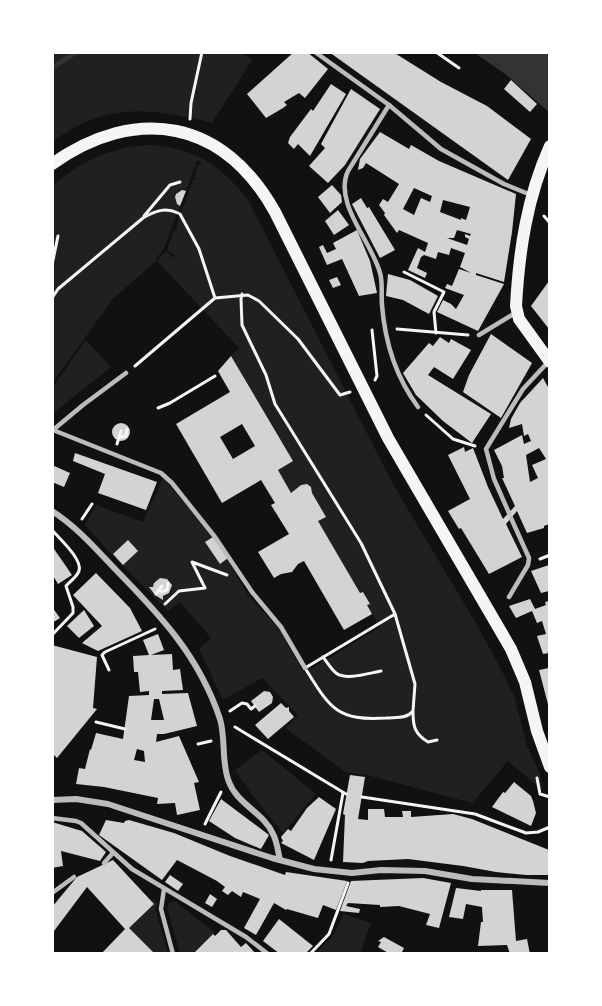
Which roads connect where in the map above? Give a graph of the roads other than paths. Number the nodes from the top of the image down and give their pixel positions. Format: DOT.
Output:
graph roads {
  1 [pos="315,52"];
  2 [pos="388,105"];
  3 [pos="549,146"];
  4 [pos="52,164"];
  5 [pos="531,195"];
  6 [pos="517,312"];
  7 [pos="478,335"];
  8 [pos="549,362"];
  9 [pos="126,373"];
  10 [pos="418,407"];
  11 [pos="53,430"];
  12 [pos="52,511"];
  13 [pos="509,597"];
  14 [pos="305,668"];
  15 [pos="549,767"];
  16 [pos="52,800"];
  17 [pos="52,818"];
  18 [pos="113,854"];
  19 [pos="280,860"];
  20 [pos="104,863"];
  21 [pos="74,877"];
  22 [pos="549,883"];
  23 [pos="164,889"];
  24 [pos="52,893"];
  25 [pos="173,954"];
  26 [pos="268,954"];
  1 -- 2 [label="lane"];
  2 -- 5 [label="lane"];
  2 -- 10 [label="lane"];
  3 -- 5 [label="main road"];
  4 -- 15 [label="main road"];
  5 -- 6 [label="main road"];
  6 -- 7 [label="lane"];
  6 -- 8 [label="main road"];
  8 -- 13 [label="lane"];
  9 -- 11 [label="lane"];
  11 -- 14 [label="lane"];
  12 -- 19 [label="street"];
  16 -- 19 [label="street"];
  17 -- 18 [label="lane"];
  18 -- 20 [label="lane"];
  18 -- 23 [label="lane"];
  19 -- 22 [label="street"];
  21 -- 24 [label="lane"];
  23 -- 25 [label="lane"];
  23 -- 26 [label="lane"];
}
